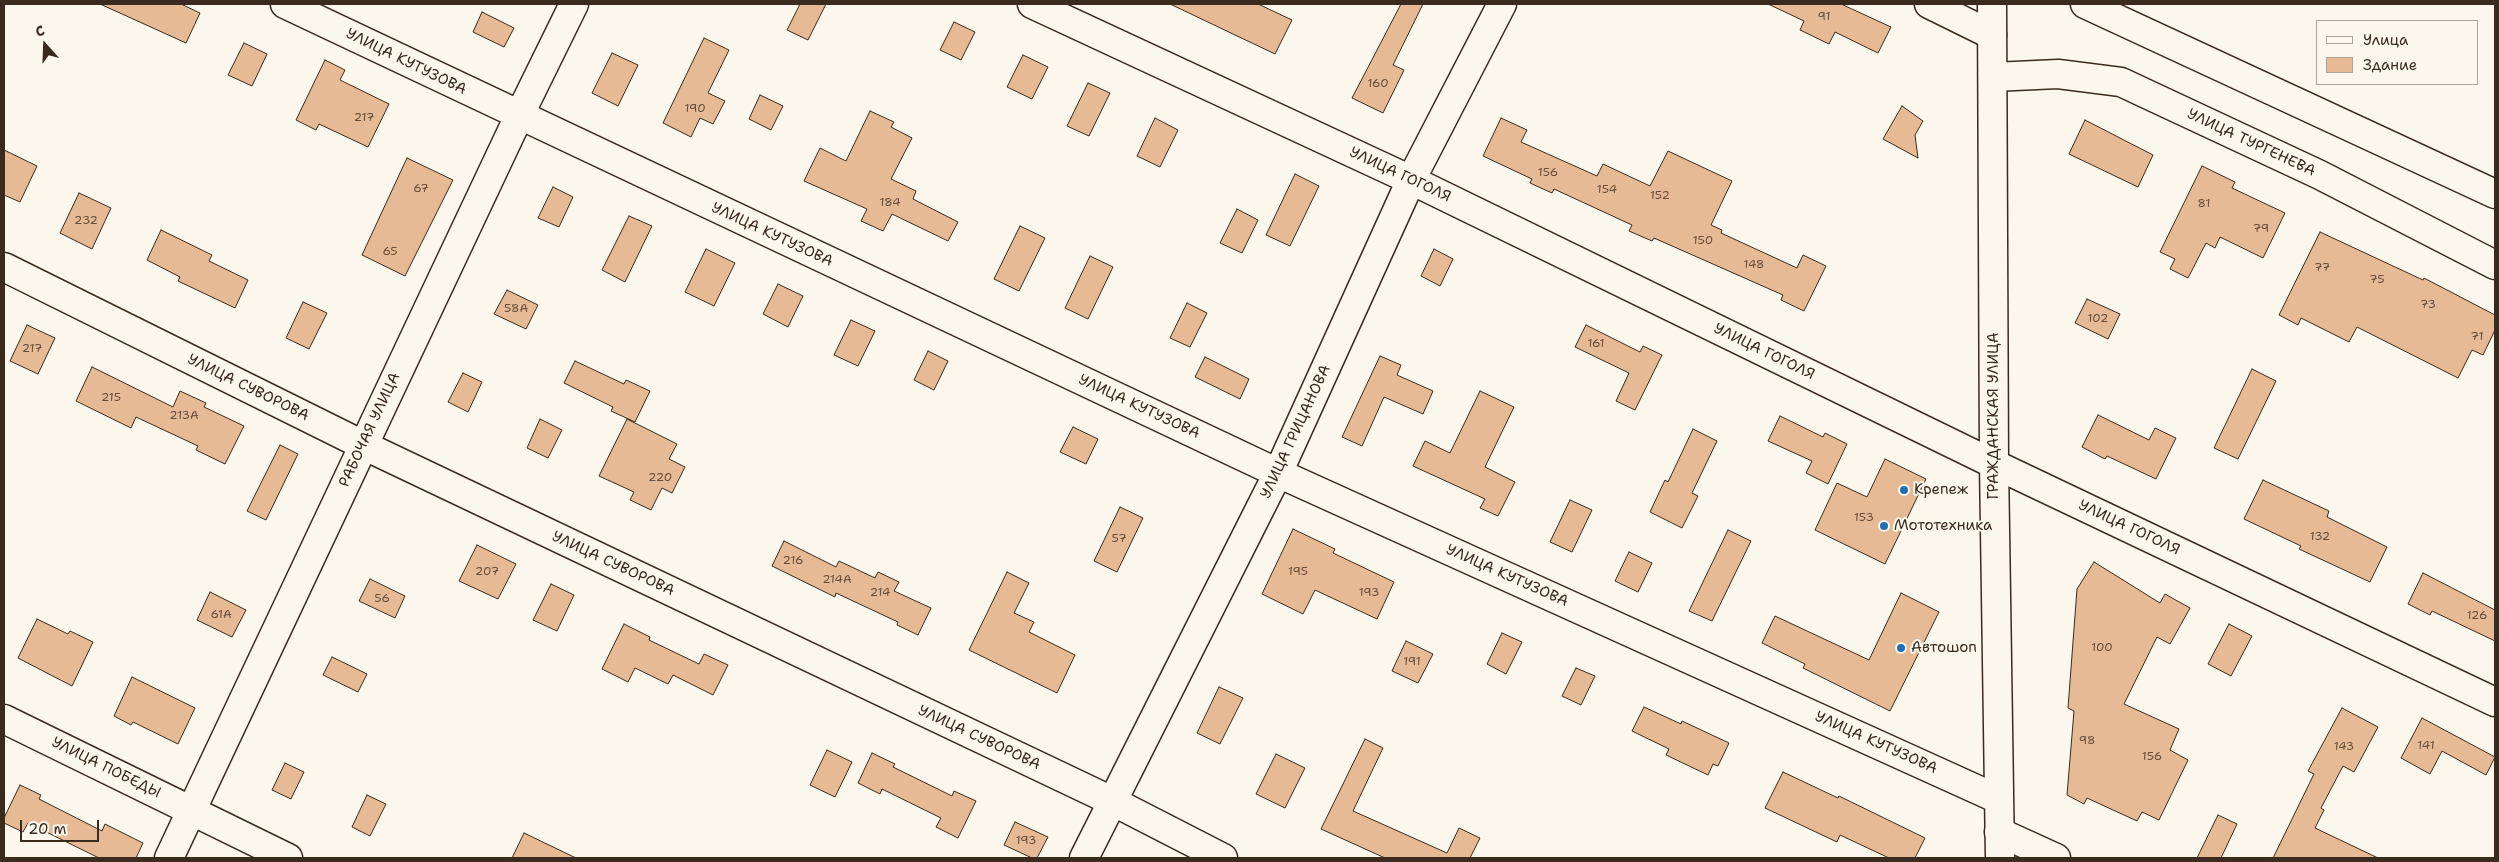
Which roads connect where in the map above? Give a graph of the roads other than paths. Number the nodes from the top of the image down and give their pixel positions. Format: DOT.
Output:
graph roads {
  1 [pos="285,4"];
  2 [pos="574,4"];
  3 [pos="1032,4"];
  4 [pos="1502,4"];
  5 [pos="1929,4"];
  6 [pos="1992,4"];
  7 [pos="2085,4"];
  8 [pos="1992,35"];
  9 [pos="1993,77"];
  10 [pos="519,116"];
  11 [pos="1411,180"];
  12 [pos="2495,194"];
  13 [pos="2495,264"];
  14 [pos="4,267"];
  15 [pos="363,445"];
  16 [pos="1994,464"];
  17 [pos="1278,473"];
  18 [pos="2495,702"];
  19 [pos="4,719"];
  20 [pos="1998,799"];
  21 [pos="1112,801"];
  22 [pos="192,810"];
  23 [pos="1999,845"];
  24 [pos="169,858"];
  25 [pos="288,858"];
  26 [pos="1084,858"];
  27 [pos="1223,858"];
  28 [pos="2056,858"];
  1 -- 10 [label="street, УЛИЦА КУТУЗОВА"];
  2 -- 10 [label="street, РАБОЧАЯ УЛИЦА"];
  3 -- 11 [label="street, УЛИЦА ГОГОЛЯ"];
  4 -- 11 [label="street, УЛИЦА ГРИЦАНОВА"];
  5 -- 8 [label="street"];
  6 -- 8 [label="street, ГРАЖДАНСКАЯ УЛИЦА"];
  7 -- 12 [label="street"];
  8 -- 9 [label="street, ГРАЖДАНСКАЯ УЛИЦА"];
  9 -- 13 [label="street, УЛИЦА ТУРГЕНЕВА"];
  9 -- 16 [label="street, ГРАЖДАНСКАЯ УЛИЦА"];
  10 -- 15 [label="street, РАБОЧАЯ УЛИЦА"];
  10 -- 17 [label="street, УЛИЦА КУТУЗОВА"];
  11 -- 16 [label="street, УЛИЦА ГОГОЛЯ"];
  11 -- 17 [label="street, УЛИЦА ГРИЦАНОВА"];
  14 -- 15 [label="street, УЛИЦА СУВОРОВА"];
  15 -- 21 [label="street, УЛИЦА СУВОРОВА"];
  15 -- 22 [label="street, РАБОЧАЯ УЛИЦА"];
  16 -- 18 [label="street, УЛИЦА ГОГОЛЯ"];
  16 -- 20 [label="street, ГРАЖДАНСКАЯ УЛИЦА"];
  17 -- 20 [label="street, УЛИЦА КУТУЗОВА"];
  17 -- 21 [label="street, УЛИЦА ГРИЦАНОВА"];
  19 -- 22 [label="street, УЛИЦА ПОБЕДЫ"];
  20 -- 23 [label="street, ГРАЖДАНСКАЯ УЛИЦА"];
  21 -- 26 [label="street, УЛИЦА ГРИЦАНОВА"];
  21 -- 27 [label="street, УЛИЦА СУВОРОВА"];
  22 -- 24 [label="street, РАБОЧАЯ УЛИЦА"];
  22 -- 25 [label="street, УЛИЦА ПОБЕДЫ"];
  23 -- 28 [label="street"];
}
